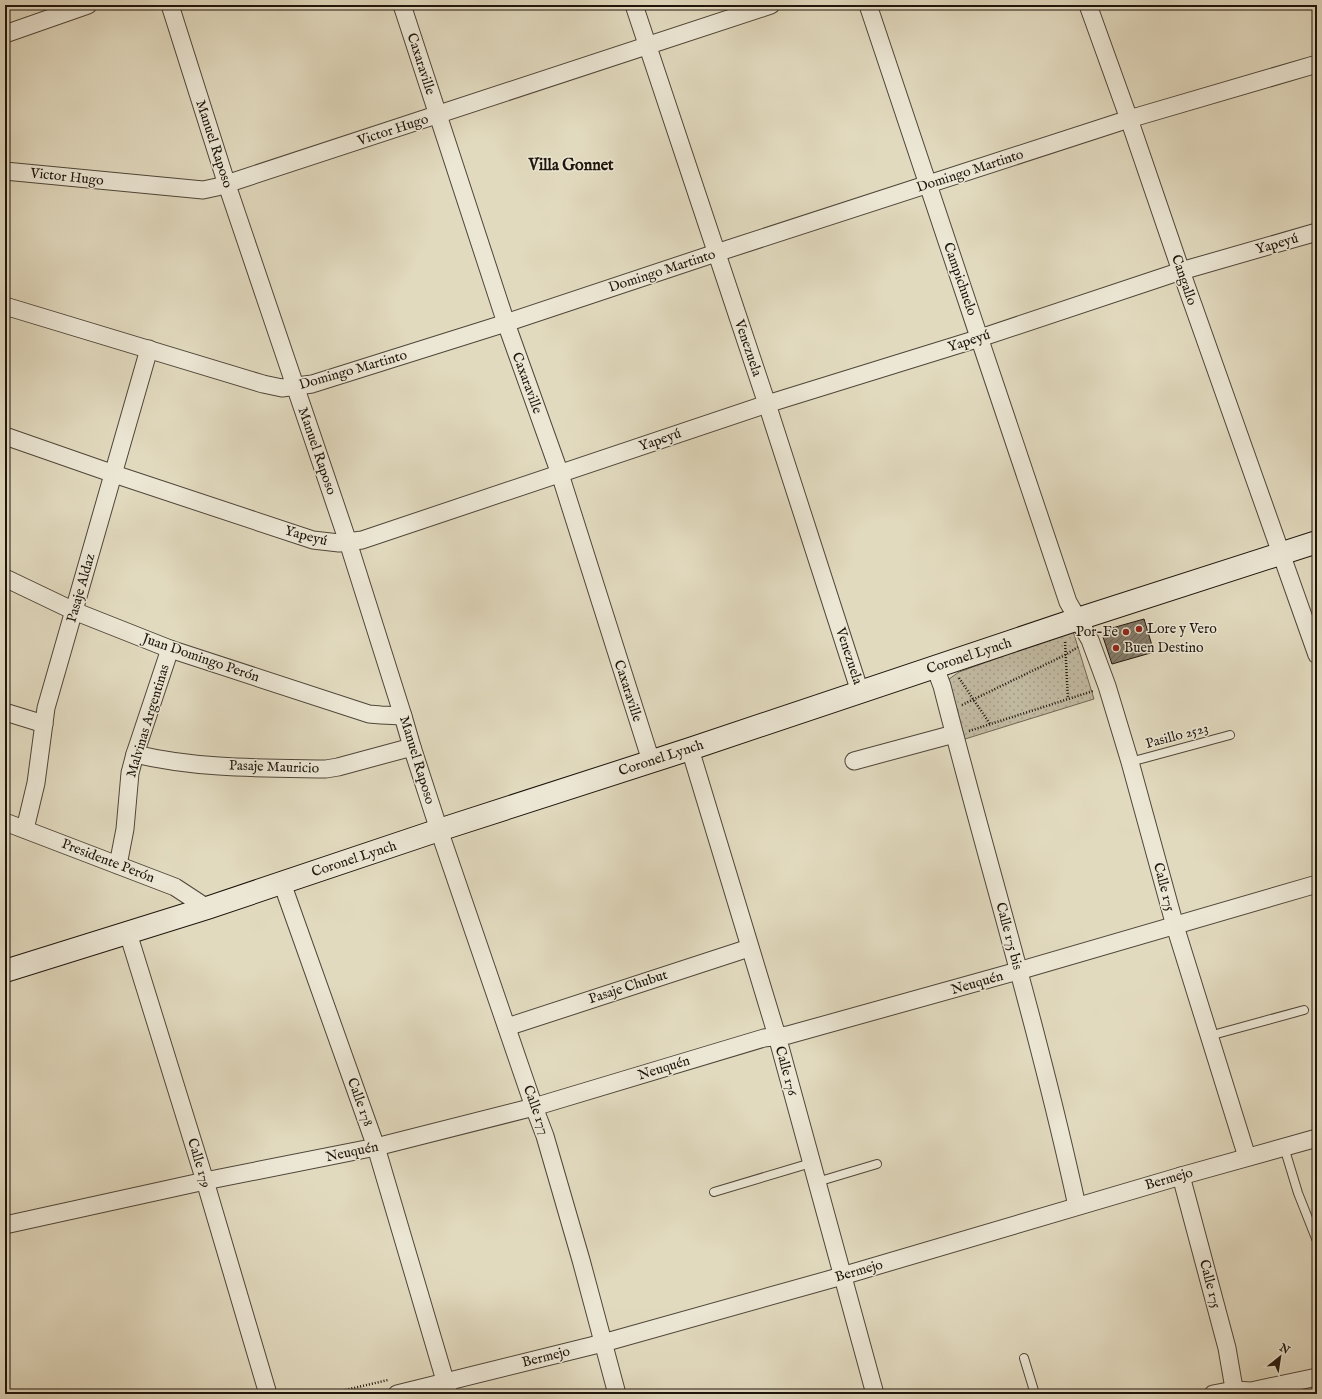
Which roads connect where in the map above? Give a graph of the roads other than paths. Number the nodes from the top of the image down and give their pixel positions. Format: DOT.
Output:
graph roads {
  1 [pos="88,5"];
  2 [pos="170,5"];
  3 [pos="402,5"];
  4 [pos="634,5"];
  5 [pos="771,5"];
  6 [pos="868,5"];
  7 [pos="1088,5"];
  8 [pos="5,34"];
  9 [pos="647,46"];
  10 [pos="1317,64"];
  11 [pos="439,116"];
  12 [pos="1129,119"];
  13 [pos="5,171"];
  14 [pos="227,185"];
  15 [pos="927,185"];
  16 [pos="1317,232"];
  17 [pos="716,253"];
  18 [pos="1181,271"];
  19 [pos="5,306"];
  20 [pos="506,323"];
  21 [pos="980,338"];
  22 [pos="149,349"];
  23 [pos="295,387"];
  24 [pos="768,404"];
  25 [pos="5,436"];
  26 [pos="114,474"];
  27 [pos="560,474"];
  28 [pos="348,542"];
  29 [pos="1317,542"];
  30 [pos="1281,554"];
  31 [pos="5,578"];
  32 [pos="74,611"];
  33 [pos="1073,634"];
  34 [pos="170,649"];
  35 [pos="1317,655"];
  36 [pos="936,667"];
  37 [pos="860,692"];
  38 [pos="5,712"];
  39 [pos="403,716"];
  40 [pos="44,724"];
  41 [pos="959,733"];
  42 [pos="1230,735"];
  43 [pos="412,747"];
  44 [pos="690,749"];
  45 [pos="135,754"];
  46 [pos="651,761"];
  47 [pos="854,761"];
  48 [pos="1130,762"];
  49 [pos="5,822"];
  50 [pos="25,829"];
  51 [pos="439,830"];
  52 [pos="118,865"];
  53 [pos="282,883"];
  54 [pos="1317,884"];
  55 [pos="207,908"];
  56 [pos="1175,926"];
  57 [pos="128,933"];
  58 [pos="749,948"];
  59 [pos="5,971"];
  60 [pos="1018,971"];
  61 [pos="1304,1010"];
  62 [pos="507,1027"];
  63 [pos="776,1036"];
  64 [pos="1209,1036"];
  65 [pos="534,1107"];
  66 [pos="1317,1138"];
  67 [pos="376,1147"];
  68 [pos="1284,1147"];
  69 [pos="1247,1157"];
  70 [pos="811,1163"];
  71 [pos="877,1164"];
  72 [pos="1181,1176"];
  73 [pos="205,1181"];
  74 [pos="816,1182"];
  75 [pos="714,1192"];
  76 [pos="1077,1206"];
  77 [pos="5,1224"];
  78 [pos="1317,1241"];
  79 [pos="842,1276"];
  80 [pos="603,1343"];
  81 [pos="1024,1358"];
  82 [pos="1317,1377"];
  83 [pos="396,1386"];
  84 [pos="447,1388"];
  85 [pos="1234,1392"];
  86 [pos="268,1394"];
  87 [pos="617,1394"];
  88 [pos="875,1394"];
  89 [pos="1035,1394"];
  90 [pos="1213,1394"];
  1 -- 8 [label="street"];
  2 -- 14 [label="street, Manuel Raposo"];
  3 -- 11 [label="street, Caxaraville"];
  4 -- 9 [label="street, Venezuela"];
  5 -- 9 [label="street, Victor Hugo"];
  6 -- 15 [label="street, Campichuelo"];
  7 -- 12 [label="street, Cangallo"];
  9 -- 11 [label="street, Victor Hugo"];
  9 -- 17 [label="street, Venezuela"];
  10 -- 12 [label="street, Domingo Martinto"];
  11 -- 14 [label="street, Victor Hugo"];
  11 -- 20 [label="street, Caxaraville"];
  12 -- 15 [label="street, Domingo Martinto"];
  12 -- 18 [label="street, Cangallo"];
  13 -- 14 [label="street, Victor Hugo"];
  14 -- 23 [label="street, Manuel Raposo"];
  15 -- 17 [label="street, Domingo Martinto"];
  15 -- 21 [label="street, Campichuelo"];
  16 -- 18 [label="street, Yapeyú"];
  17 -- 20 [label="street, Domingo Martinto"];
  17 -- 24 [label="street, Venezuela"];
  18 -- 21 [label="street, Yapeyú"];
  18 -- 30 [label="street, Cangallo"];
  19 -- 22 [label="street, Domingo Martinto"];
  20 -- 23 [label="street, Domingo Martinto"];
  20 -- 27 [label="street, Caxaraville"];
  21 -- 24 [label="street, Yapeyú"];
  21 -- 33 [label="street, Campichuelo"];
  22 -- 23 [label="street, Domingo Martinto"];
  22 -- 26 [label="street, Pasaje Aldaz"];
  23 -- 28 [label="street, Manuel Raposo"];
  24 -- 27 [label="street, Yapeyú"];
  24 -- 37 [label="street, Venezuela"];
  25 -- 26 [label="street, Yapeyú"];
  26 -- 28 [label="street, Yapeyú"];
  26 -- 32 [label="street, Pasaje Aldaz"];
  27 -- 28 [label="street, Yapeyú"];
  27 -- 46 [label="street, Caxaraville"];
  28 -- 39 [label="street, Manuel Raposo"];
  29 -- 30 [label="main road, Coronel Lynch"];
  30 -- 33 [label="main road, Coronel Lynch"];
  30 -- 35 [label="street, Cangallo"];
  31 -- 32 [label="street, Juan Domingo Perón"];
  32 -- 34 [label="street, Juan Domingo Perón"];
  32 -- 40 [label="street, Pasaje Aldaz"];
  33 -- 36 [label="main road, Coronel Lynch"];
  33 -- 48 [label="street, Calle 175"];
  34 -- 39 [label="street, Juan Domingo Perón"];
  34 -- 45 [label="street, Malvinas Argentinas"];
  36 -- 37 [label="main road, Coronel Lynch"];
  36 -- 41 [label="street, Calle 175 bis"];
  37 -- 44 [label="main road, Coronel Lynch"];
  38 -- 40 [label="street"];
  39 -- 43 [label="street, Manuel Raposo"];
  40 -- 50 [label="street, Pasaje Aldaz"];
  41 -- 47 [label="street"];
  41 -- 60 [label="street, Calle 175 bis"];
  42 -- 48 [label="lane, Pasillo 2523"];
  43 -- 45 [label="street, Pasaje Mauricio"];
  43 -- 51 [label="street, Manuel Raposo"];
  44 -- 46 [label="main road, Coronel Lynch"];
  44 -- 58 [label="street, Calle 176"];
  45 -- 52 [label="street, Malvinas Argentinas"];
  46 -- 51 [label="main road, Coronel Lynch"];
  48 -- 56 [label="street, Calle 175"];
  49 -- 50 [label="street, Presidente Perón"];
  50 -- 52 [label="street, Presidente Perón"];
  51 -- 53 [label="main road, Coronel Lynch"];
  51 -- 62 [label="street, Calle 177"];
  52 -- 55 [label="street, Presidente Perón"];
  53 -- 55 [label="main road, Coronel Lynch"];
  53 -- 67 [label="street, Calle 178"];
  54 -- 56 [label="street, Neuquén"];
  55 -- 57 [label="main road, Coronel Lynch"];
  56 -- 60 [label="street, Neuquén"];
  56 -- 64 [label="street, Calle 175"];
  57 -- 59 [label="main road, Coronel Lynch"];
  57 -- 73 [label="street, Calle 179"];
  58 -- 62 [label="street, Pasaje Chubut"];
  58 -- 63 [label="street, Calle 176"];
  60 -- 63 [label="street, Neuquén"];
  60 -- 76 [label="street, Calle 175 bis"];
  61 -- 64 [label="lane"];
  62 -- 65 [label="street, Calle 177"];
  63 -- 65 [label="street, Neuquén"];
  63 -- 70 [label="street, Calle 176"];
  64 -- 69 [label="street, Calle 175"];
  65 -- 67 [label="street, Neuquén"];
  65 -- 80 [label="street, Calle 177"];
  66 -- 68 [label="street, Bermejo"];
  67 -- 73 [label="street, Neuquén"];
  67 -- 84 [label="street, Calle 178"];
  68 -- 69 [label="street, Bermejo"];
  68 -- 78 [label="lane"];
  69 -- 72 [label="street, Bermejo"];
  70 -- 74 [label="street, Calle 176"];
  70 -- 75 [label="lane"];
  71 -- 74 [label="lane"];
  72 -- 76 [label="street, Bermejo"];
  72 -- 85 [label="street, Calle 175"];
  73 -- 77 [label="street, Neuquén"];
  73 -- 86 [label="street, Calle 179"];
  74 -- 79 [label="street, Calle 176"];
  76 -- 79 [label="street, Bermejo"];
  79 -- 80 [label="street, Bermejo"];
  79 -- 88 [label="street, Calle 176"];
  80 -- 84 [label="street, Bermejo"];
  80 -- 87 [label="street, Calle 177"];
  81 -- 89 [label="lane"];
  82 -- 85 [label="street"];
  83 -- 84 [label="street, Bermejo"];
  85 -- 90 [label="street"];
}
